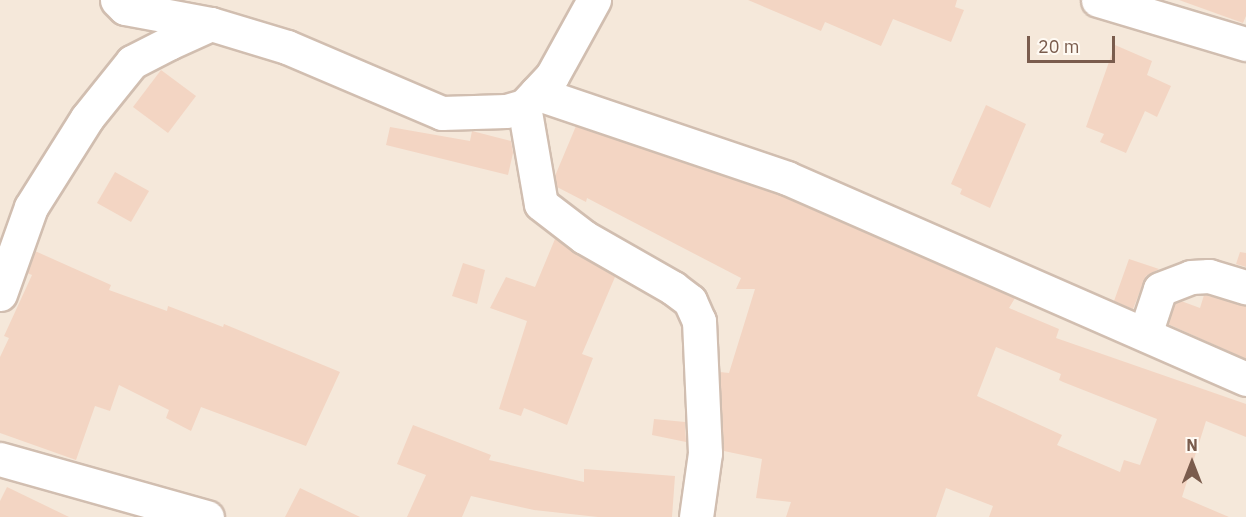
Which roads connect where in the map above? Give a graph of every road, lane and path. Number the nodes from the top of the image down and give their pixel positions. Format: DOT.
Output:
graph roads {
  1 [pos="594,0"];
  2 [pos="1098,0"];
  3 [pos="121,4"];
  4 [pos="211,24"];
  5 [pos="1246,44"];
  6 [pos="132,62"];
  7 [pos="530,100"];
  8 [pos="1246,287"];
  9 [pos="0,294"];
  10 [pos="1144,334"];
  11 [pos="1246,379"];
  12 [pos="0,459"];
  13 [pos="207,517"];
  14 [pos="696,517"];
  1 -- 7 [label="street"];
  2 -- 5 [label="street"];
  3 -- 4 [label="street"];
  3 -- 6 [label="street"];
  4 -- 6 [label="street"];
  4 -- 7 [label="street"];
  6 -- 9 [label="street"];
  7 -- 10 [label="street"];
  7 -- 14 [label="street"];
  8 -- 10 [label="street"];
  10 -- 11 [label="street"];
  12 -- 13 [label="street"];
}
